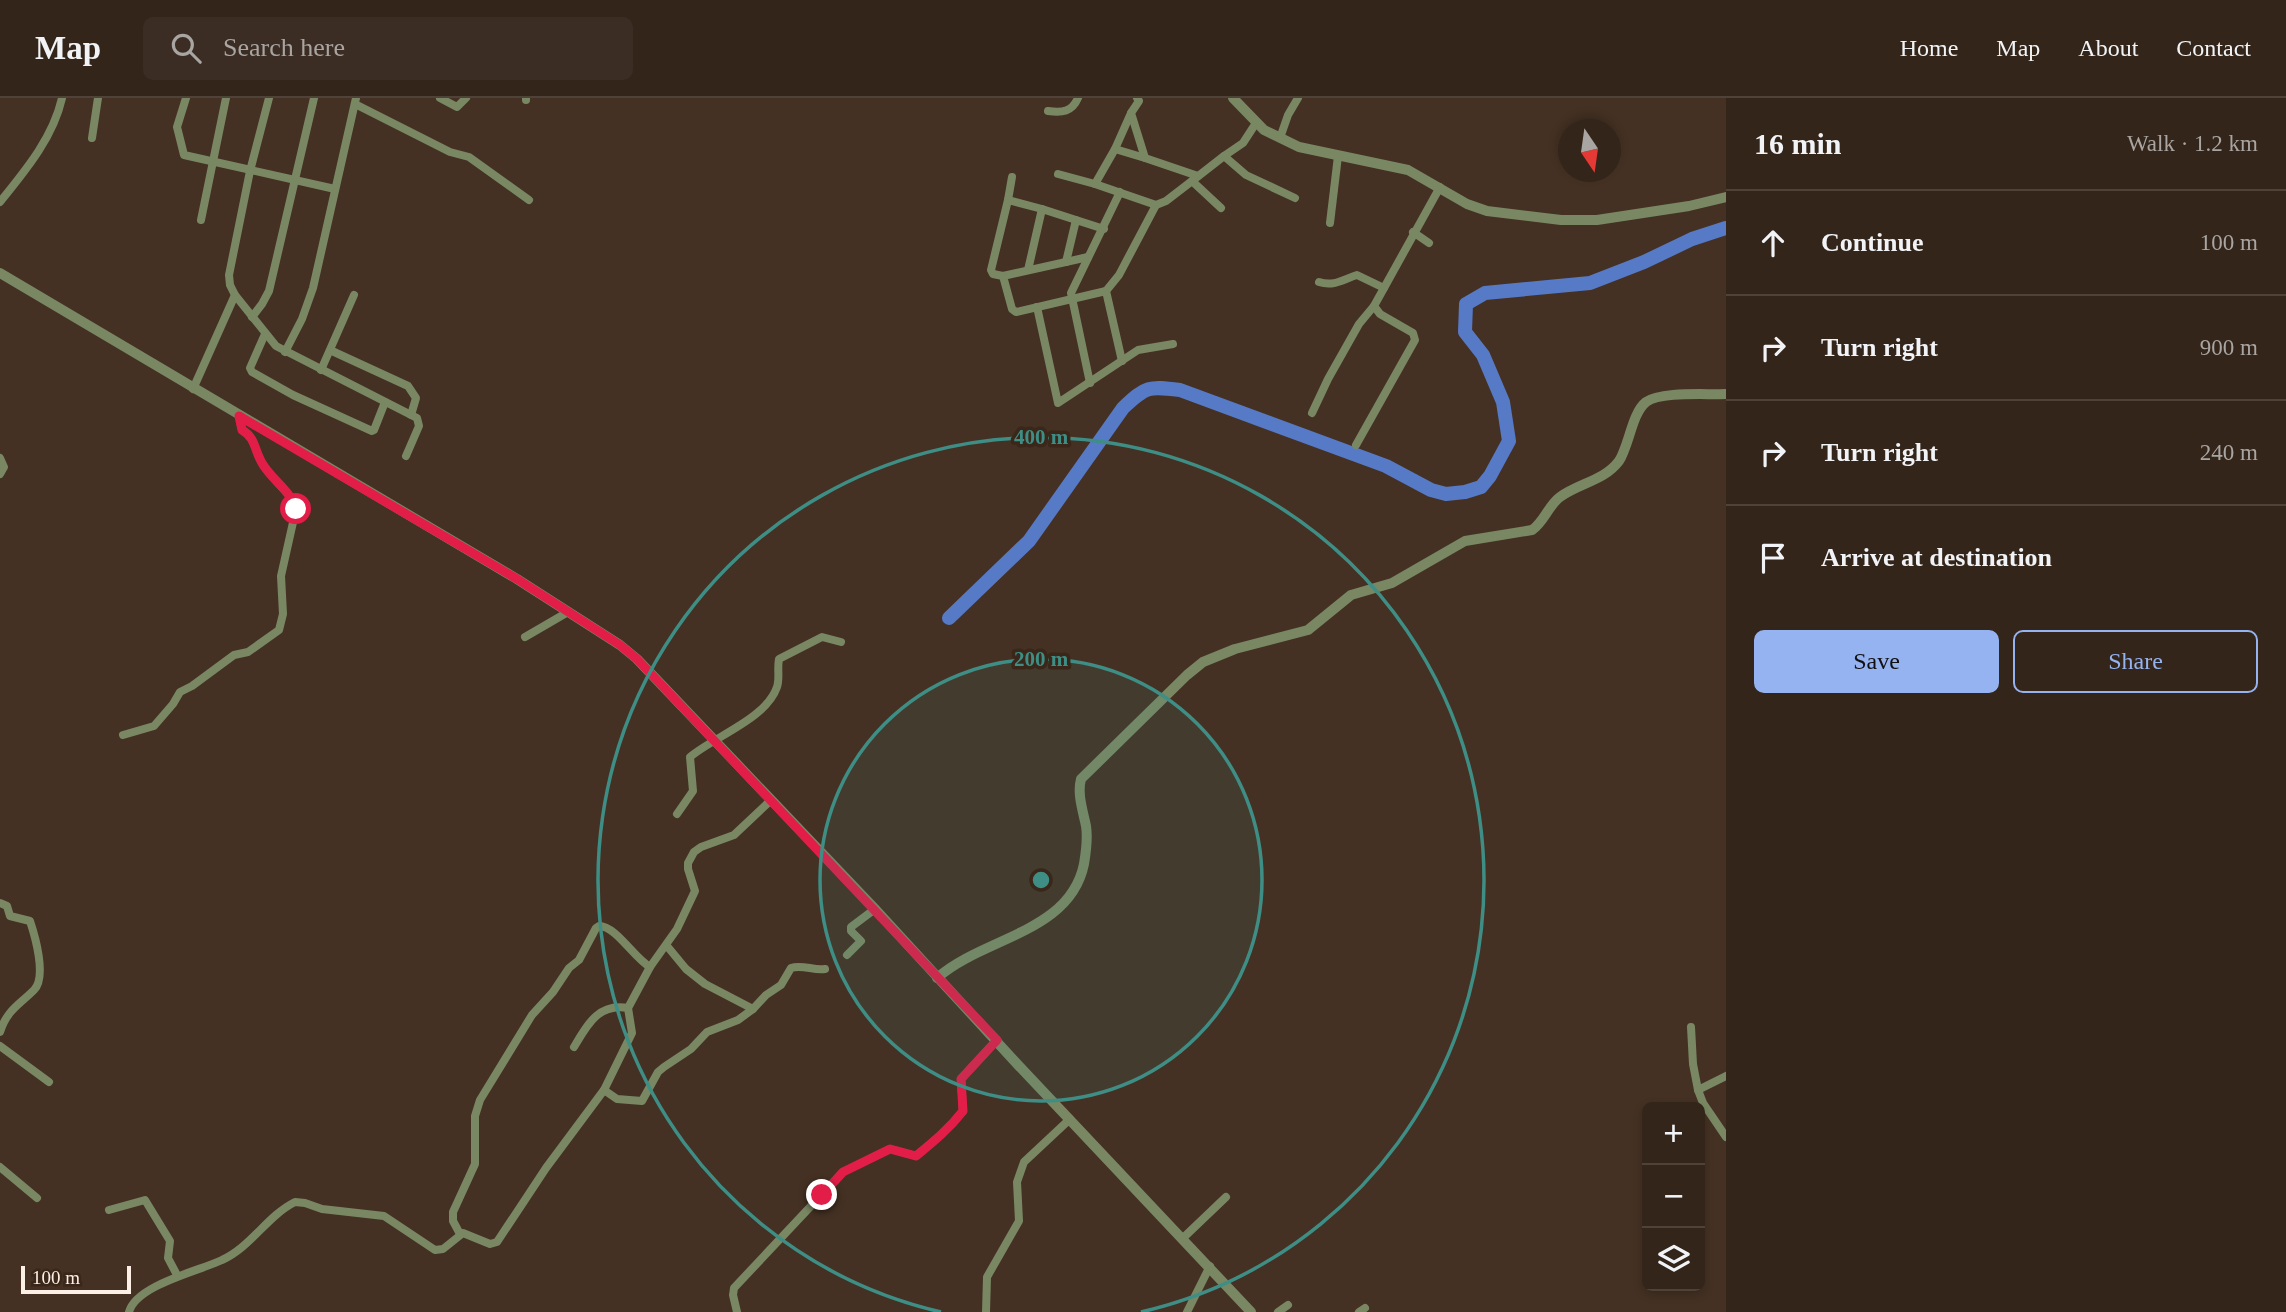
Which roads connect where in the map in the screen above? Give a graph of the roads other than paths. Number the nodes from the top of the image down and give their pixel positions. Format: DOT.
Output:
graph roads {
  1 [pos="62,98"];
  2 [pos="98,98"];
  3 [pos="186,98"];
  4 [pos="226,98"];
  5 [pos="269,98"];
  6 [pos="314,98"];
  7 [pos="440,98"];
  8 [pos="466,98"];
  9 [pos="1077,98"];
  10 [pos="1137,98"];
  11 [pos="1233,98"];
  12 [pos="1298,98"];
  13 [pos="355,101"];
  14 [pos="1048,111"];
  15 [pos="1131,113"];
  16 [pos="1256,123"];
  17 [pos="92,138"];
  18 [pos="1280,138"];
  19 [pos="1115,149"];
  20 [pos="1224,156"];
  21 [pos="1338,156"];
  22 [pos="1145,158"];
  23 [pos="214,161"];
  24 [pos="250,171"];
  25 [pos="1058,174"];
  26 [pos="1013,177"];
  27 [pos="1195,178"];
  28 [pos="295,179"];
  29 [pos="1094,184"];
  30 [pos="1440,187"];
  31 [pos="335,189"];
  32 [pos="1120,192"];
  33 [pos="1726,197"];
  34 [pos="1295,198"];
  35 [pos="529,200"];
  36 [pos="1008,200"];
  37 [pos="0,202"];
  38 [pos="1156,205"];
  39 [pos="1220,208"];
  40 [pos="1042,209"];
  41 [pos="201,220"];
  42 [pos="1076,220"];
  43 [pos="1330,223"];
  44 [pos="1104,229"];
  45 [pos="1413,232"];
  46 [pos="1429,243"];
  47 [pos="1088,257"];
  48 [pos="1066,262"];
  49 [pos="1028,270"];
  50 [pos="0,273"];
  51 [pos="1003,276"];
  52 [pos="1320,282"];
  53 [pos="1384,288"];
  54 [pos="1106,290"];
  55 [pos="235,295"];
  56 [pos="354,295"];
  57 [pos="1070,298"];
  58 [pos="1374,306"];
  59 [pos="1037,307"];
  60 [pos="252,317"];
  61 [pos="265,334"];
  62 [pos="1173,344"];
  63 [pos="332,351"];
  64 [pos="285,352"];
  65 [pos="1122,361"];
  66 [pos="321,370"];
  67 [pos="1090,383"];
  68 [pos="193,389"];
  69 [pos="1726,394"];
  70 [pos="385,402"];
  71 [pos="412,413"];
  72 [pos="1312,413"];
  73 [pos="239,416"];
  74 [pos="1356,445"];
  75 [pos="406,456"];
  76 [pos="0,458"];
  77 [pos="0,474"];
  78 [pos="568,612"];
  79 [pos="525,637"];
  80 [pos="841,642"];
  81 [pos="123,734"];
  82 [pos="714,741"];
  83 [pos="770,801"];
  84 [pos="677,814"];
  85 [pos="0,903"];
  86 [pos="875,909"];
  87 [pos="667,946"];
  88 [pos="847,955"];
  89 [pos="650,967"];
  90 [pos="825,969"];
  91 [pos="937,978"];
  92 [pos="628,1008"];
  93 [pos="753,1009"];
  94 [pos="1691,1027"];
  95 [pos="0,1032"];
  96 [pos="997,1040"];
  97 [pos="0,1045"];
  98 [pos="574,1046"];
  99 [pos="1726,1076"];
  100 [pos="49,1082"];
  101 [pos="604,1090"];
  102 [pos="1698,1090"];
  103 [pos="1070,1119"];
  104 [pos="1726,1137"];
  105 [pos="0,1167"];
  106 [pos="1226,1197"];
  107 [pos="37,1198"];
  108 [pos="109,1210"];
  109 [pos="460,1234"];
  110 [pos="1182,1239"];
  111 [pos="1210,1266"];
  112 [pos="177,1275"];
  113 [pos="1288,1305"];
  114 [pos="129,1312"];
  115 [pos="737,1312"];
  116 [pos="986,1312"];
  117 [pos="1187,1312"];
  118 [pos="1251,1312"];
  119 [pos="1278,1312"];
  1 -- 37 [label="street"];
  2 -- 17 [label="street"];
  3 -- 23 [label="street"];
  4 -- 23 [label="street"];
  5 -- 24 [label="street"];
  6 -- 28 [label="street"];
  7 -- 8 [label="street"];
  9 -- 14 [label="street"];
  10 -- 15 [label="street"];
  11 -- 16 [label="street"];
  12 -- 18 [label="street"];
  13 -- 31 [label="street"];
  13 -- 35 [label="street"];
  15 -- 19 [label="street"];
  15 -- 22 [label="street"];
  16 -- 18 [label="street"];
  16 -- 20 [label="street"];
  18 -- 21 [label="street"];
  19 -- 22 [label="street"];
  19 -- 29 [label="street"];
  20 -- 27 [label="street"];
  20 -- 34 [label="street"];
  21 -- 30 [label="street"];
  21 -- 43 [label="street"];
  22 -- 27 [label="street"];
  23 -- 24 [label="street"];
  23 -- 41 [label="street"];
  24 -- 28 [label="street"];
  24 -- 55 [label="street"];
  25 -- 29 [label="street"];
  26 -- 36 [label="street"];
  27 -- 38 [label="street"];
  27 -- 39 [label="street"];
  28 -- 31 [label="street"];
  28 -- 60 [label="street"];
  29 -- 32 [label="street"];
  30 -- 33 [label="street"];
  30 -- 45 [label="street"];
  31 -- 64 [label="street"];
  32 -- 38 [label="street"];
  32 -- 44 [label="street"];
  36 -- 40 [label="street"];
  36 -- 51 [label="street"];
  38 -- 54 [label="street"];
  40 -- 42 [label="street"];
  40 -- 49 [label="street"];
  42 -- 44 [label="street"];
  42 -- 48 [label="street"];
  44 -- 47 [label="street"];
  45 -- 46 [label="street"];
  45 -- 53 [label="street"];
  47 -- 48 [label="street"];
  47 -- 57 [label="street"];
  48 -- 49 [label="street"];
  49 -- 51 [label="street"];
  50 -- 68 [label="street"];
  51 -- 59 [label="street"];
  52 -- 53 [label="street"];
  53 -- 58 [label="street"];
  54 -- 57 [label="street"];
  54 -- 65 [label="street"];
  55 -- 60 [label="street"];
  55 -- 68 [label="street"];
  56 -- 63 [label="street"];
  57 -- 59 [label="street"];
  57 -- 67 [label="street"];
  58 -- 72 [label="street"];
  58 -- 74 [label="street"];
  59 -- 67 [label="street"];
  60 -- 61 [label="street"];
  61 -- 64 [label="street"];
  61 -- 70 [label="street"];
  62 -- 65 [label="street"];
  63 -- 66 [label="street"];
  63 -- 71 [label="street"];
  64 -- 66 [label="street"];
  65 -- 67 [label="street"];
  66 -- 70 [label="street"];
  68 -- 73 [label="street"];
  69 -- 91 [label="street"];
  70 -- 71 [label="street"];
  71 -- 75 [label="street"];
  73 -- 78 [label="street"];
  73 -- 81 [label="street"];
  76 -- 77 [label="street"];
  78 -- 79 [label="street"];
  78 -- 82 [label="street"];
  80 -- 82 [label="street"];
  82 -- 83 [label="street"];
  82 -- 84 [label="street"];
  83 -- 86 [label="street"];
  83 -- 87 [label="street"];
  85 -- 95 [label="street"];
  86 -- 88 [label="street"];
  86 -- 91 [label="street"];
  87 -- 89 [label="street"];
  87 -- 93 [label="street"];
  89 -- 92 [label="street"];
  89 -- 109 [label="street"];
  90 -- 93 [label="street"];
  91 -- 96 [label="street"];
  92 -- 98 [label="street"];
  92 -- 101 [label="street"];
  93 -- 101 [label="street"];
  94 -- 102 [label="street"];
  96 -- 103 [label="street"];
  96 -- 115 [label="street"];
  97 -- 100 [label="street"];
  99 -- 102 [label="street"];
  101 -- 109 [label="street"];
  102 -- 104 [label="street"];
  103 -- 110 [label="street"];
  103 -- 116 [label="street"];
  105 -- 107 [label="street"];
  106 -- 110 [label="street"];
  108 -- 112 [label="street"];
  109 -- 112 [label="street"];
  110 -- 111 [label="street"];
  111 -- 117 [label="street"];
  111 -- 118 [label="street"];
  112 -- 114 [label="street"];
  113 -- 119 [label="street"];
}
